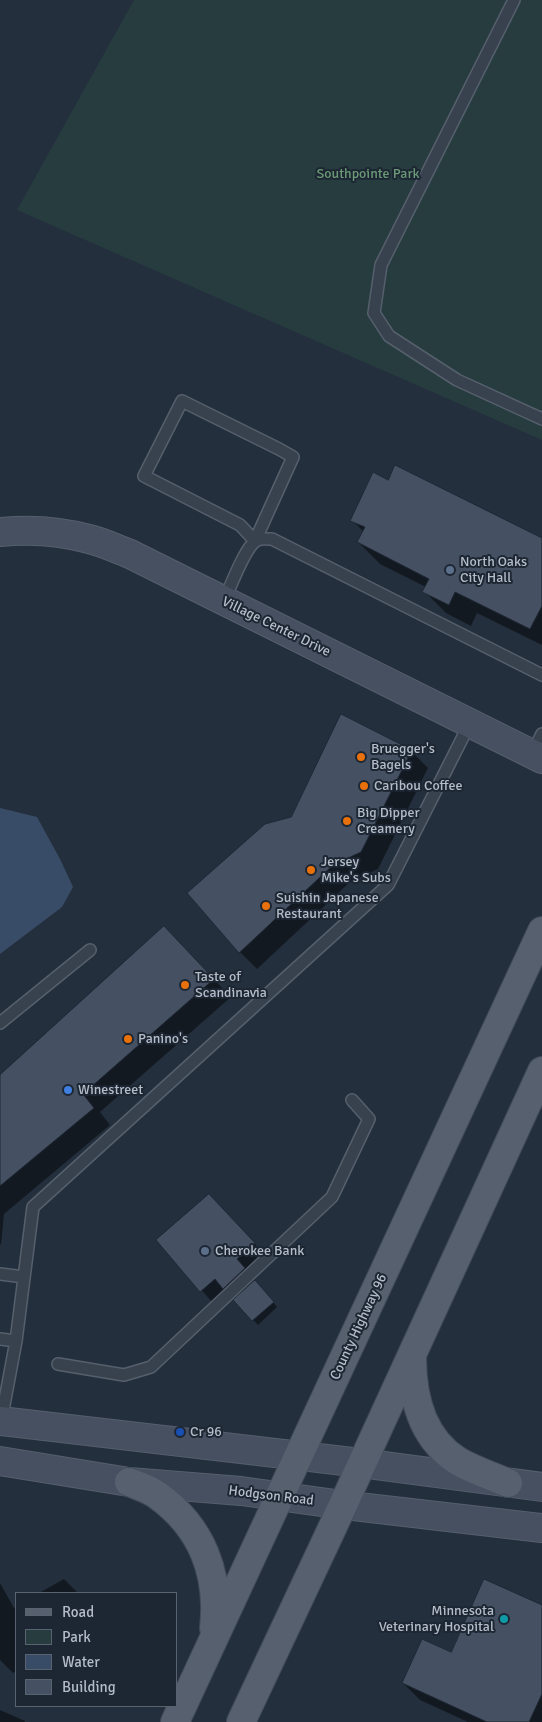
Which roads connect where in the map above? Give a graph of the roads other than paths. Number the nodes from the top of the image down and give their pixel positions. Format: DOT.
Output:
graph roads {
  1 [pos="514,0"];
  2 [pos="542,419"];
  3 [pos="0,532"];
  4 [pos="255,541"];
  5 [pos="224,601"];
  6 [pos="542,675"];
  7 [pos="470,723"];
  8 [pos="539,749"];
  9 [pos="542,931"];
  10 [pos="90,950"];
  11 [pos="0,1023"];
  12 [pos="542,1071"];
  13 [pos="352,1100"];
  14 [pos="0,1274"];
  15 [pos="24,1277"];
  16 [pos="0,1339"];
  17 [pos="16,1341"];
  18 [pos="412,1352"];
  19 [pos="58,1364"];
  20 [pos="1,1421"];
  21 [pos="299,1457"];
  22 [pos="0,1461"];
  23 [pos="361,1463"];
  24 [pos="129,1482"];
  25 [pos="508,1483"];
  26 [pos="542,1487"];
  27 [pos="281,1496"];
  28 [pos="343,1505"];
  29 [pos="542,1528"];
  30 [pos="212,1642"];
  31 [pos="175,1722"];
  32 [pos="241,1722"];
  1 -- 2 [label="lane"];
  3 -- 5 [label="main road, Village Center Drive"];
  4 -- 4 [label="lane"];
  4 -- 5 [label="lane"];
  4 -- 6 [label="lane"];
  5 -- 7 [label="main road, Village Center Drive"];
  7 -- 8 [label="main road, Village Center Drive"];
  7 -- 15 [label="lane"];
  9 -- 21 [label="main road, County Highway 96"];
  10 -- 11 [label="lane"];
  12 -- 18 [label="main road"];
  13 -- 19 [label="lane"];
  14 -- 15 [label="lane"];
  15 -- 17 [label="lane"];
  16 -- 17 [label="lane"];
  17 -- 20 [label="lane"];
  18 -- 23 [label="main road"];
  18 -- 25 [label="main road"];
  20 -- 21 [label="main road"];
  21 -- 23 [label="main road"];
  21 -- 27 [label="main road, County Highway 96"];
  22 -- 24 [label="main road, Hodgson Road"];
  23 -- 25 [label="main road"];
  23 -- 28 [label="main road"];
  24 -- 27 [label="main road, Hodgson Road"];
  24 -- 30 [label="main road"];
  25 -- 26 [label="main road"];
  27 -- 28 [label="main road, Hodgson Road"];
  27 -- 30 [label="main road, County Highway 96"];
  28 -- 29 [label="main road, Hodgson Road"];
  28 -- 32 [label="main road"];
  30 -- 31 [label="main road, County Highway 96"];
}
